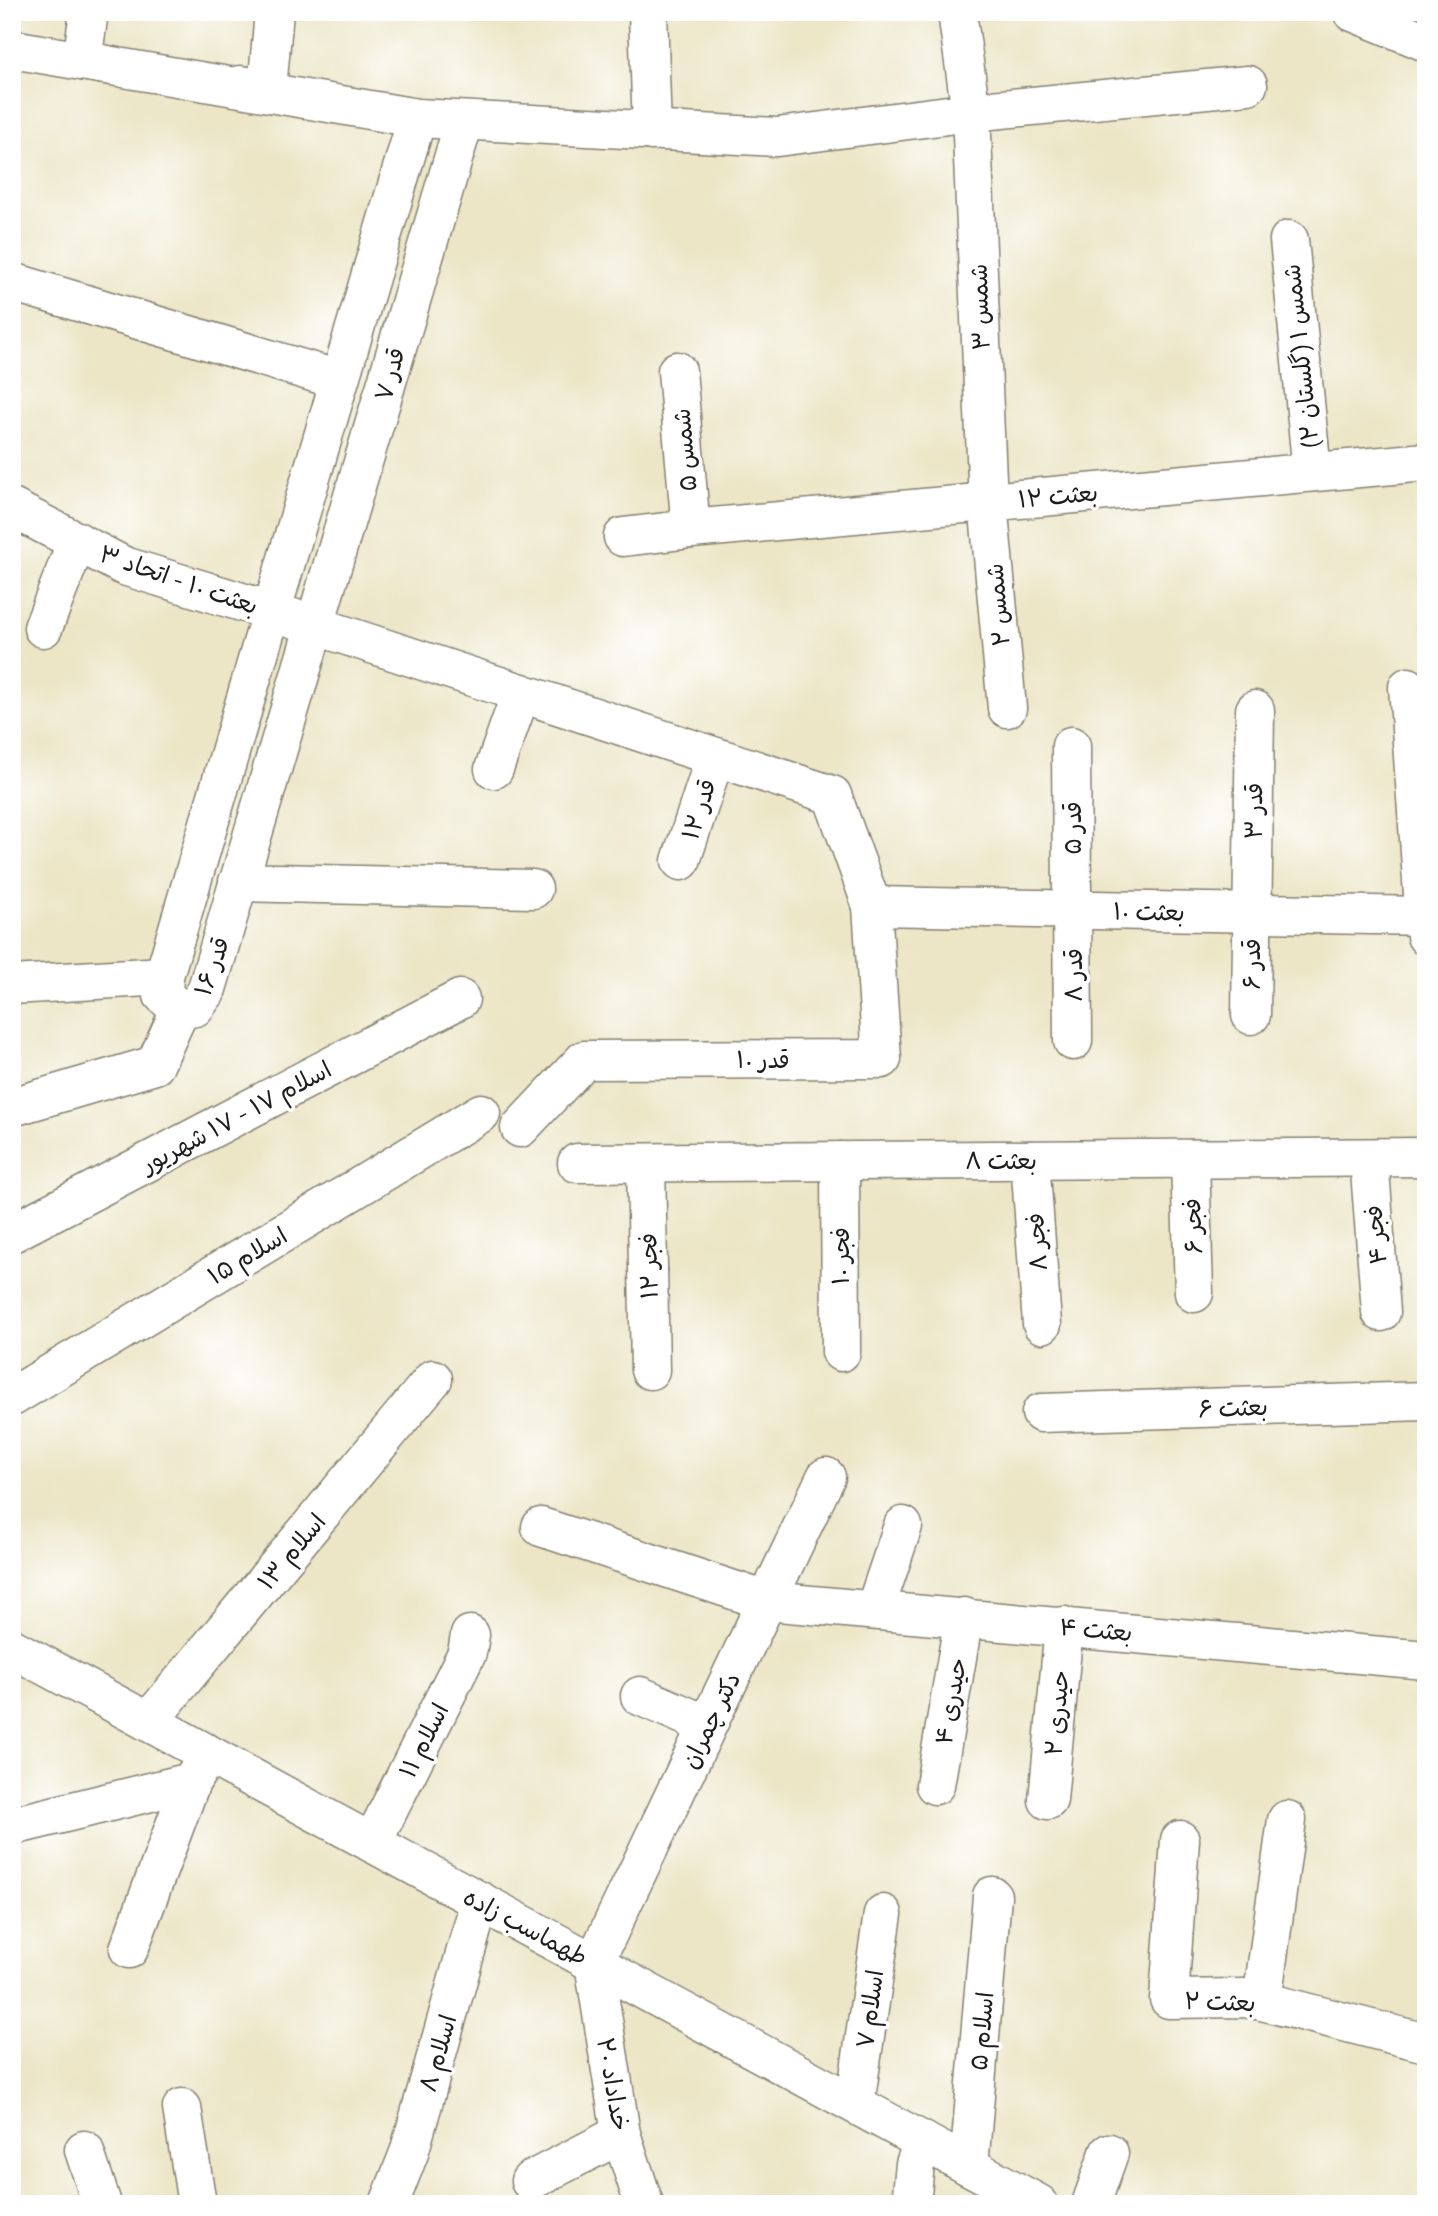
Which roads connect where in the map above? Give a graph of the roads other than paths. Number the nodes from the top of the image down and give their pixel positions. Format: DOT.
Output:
graph roads {
  1 [pos="89,12"];
  2 [pos="274,12"];
  3 [pos="648,12"];
  4 [pos="957,12"];
  5 [pos="1353,12"];
  6 [pos="1426,42"];
  7 [pos="12,49"];
  8 [pos="82,61"];
  9 [pos="1248,85"];
  10 [pos="971,111"];
  11 [pos="417,118"];
  12 [pos="464,122"];
  13 [pos="652,131"];
  14 [pos="1289,240"];
  15 [pos="12,282"];
  16 [pos="677,371"];
  17 [pos="339,380"];
  18 [pos="1426,461"];
  19 [pos="1312,472"];
  20 [pos="988,502"];
  21 [pos="12,508"];
  22 [pos="691,529"];
  23 [pos="623,537"];
  24 [pos="77,541"];
  25 [pos="271,611"];
  26 [pos="315,625"];
  27 [pos="43,628"];
  28 [pos="1408,687"];
  29 [pos="521,693"];
  30 [pos="1007,708"];
  31 [pos="1255,710"];
  32 [pos="1071,746"];
  33 [pos="715,757"];
  34 [pos="494,769"];
  35 [pos="681,861"];
  36 [pos="238,882"];
  37 [pos="533,889"];
  38 [pos="872,906"];
  39 [pos="1072,910"];
  40 [pos="1251,913"];
  41 [pos="1425,922"];
  42 [pos="163,976"];
  43 [pos="12,985"];
  44 [pos="460,999"];
  45 [pos="180,1010"];
  46 [pos="1251,1015"];
  47 [pos="1073,1041"];
  48 [pos="12,1107"];
  49 [pos="481,1113"];
  50 [pos="520,1128"];
  51 [pos="1426,1157"];
  52 [pos="1369,1158"];
  53 [pos="1190,1159"];
  54 [pos="1030,1160"];
  55 [pos="840,1161"];
  56 [pos="577,1163"];
  57 [pos="646,1163"];
  58 [pos="12,1233"];
  59 [pos="1194,1293"];
  60 [pos="1381,1312"];
  61 [pos="1042,1324"];
  62 [pos="841,1352"];
  63 [pos="650,1370"];
  64 [pos="433,1380"];
  65 [pos="12,1397"];
  66 [pos="1426,1401"];
  67 [pos="1041,1413"];
  68 [pos="825,1477"];
  69 [pos="903,1526"];
  70 [pos="541,1527"];
  71 [pos="767,1601"];
  72 [pos="875,1609"];
  73 [pos="964,1617"];
  74 [pos="1064,1626"];
  75 [pos="470,1635"];
  76 [pos="12,1648"];
  77 [pos="1426,1660"];
  78 [pos="640,1696"];
  79 [pos="148,1722"];
  80 [pos="707,1725"];
  81 [pos="199,1768"];
  82 [pos="935,1785"];
  83 [pos="1048,1800"];
  84 [pos="1287,1820"];
  85 [pos="12,1826"];
  86 [pos="1180,1840"];
  87 [pos="372,1843"];
  88 [pos="992,1896"];
  89 [pos="480,1902"];
  90 [pos="883,1914"];
  91 [pos="129,1949"];
  92 [pos="594,1963"];
  93 [pos="1262,2000"];
  94 [pos="1426,2043"];
  95 [pos="855,2104"];
  96 [pos="182,2108"];
  97 [pos="621,2134"];
  98 [pos="923,2141"];
  99 [pos="85,2150"];
  100 [pos="1109,2153"];
  101 [pos="969,2166"];
  102 [pos="530,2181"];
  103 [pos="102,2204"];
  104 [pos="197,2204"];
  105 [pos="389,2204"];
  106 [pos="644,2204"];
  107 [pos="911,2204"];
  108 [pos="1039,2204"];
  109 [pos="1091,2204"];
  1 -- 8 [label="street"];
  2 -- 8 [label="street"];
  3 -- 13 [label="street"];
  4 -- 10 [label="street, شمس ۳"];
  5 -- 6 [label="street"];
  7 -- 8 [label="street"];
  8 -- 11 [label="street"];
  9 -- 10 [label="street"];
  10 -- 13 [label="street"];
  10 -- 20 [label="street, شمس ۳"];
  11 -- 12 [label="street"];
  11 -- 17 [label="street, قدر ۷"];
  12 -- 13 [label="street"];
  12 -- 26 [label="street, قدر ۷"];
  14 -- 19 [label="street, شمس ۱ (گلستان ۲)"];
  15 -- 17 [label="street"];
  16 -- 22 [label="street, شمس ۵"];
  17 -- 25 [label="street, قدر ۷"];
  18 -- 19 [label="street, بعثت ۱۲"];
  19 -- 20 [label="street, بعثت ۱۲"];
  20 -- 22 [label="street, بعثت ۱۲"];
  20 -- 30 [label="street, شمس ۲"];
  21 -- 24 [label="street, بعثت ۱۰ - اتحاد ۳"];
  22 -- 23 [label="street, بعثت ۱۲"];
  24 -- 25 [label="street, بعثت ۱۰ - اتحاد ۳"];
  24 -- 27 [label="street"];
  25 -- 26 [label="street, بعثت ۱۰ - اتحاد ۳"];
  25 -- 42 [label="street, قدر ۱۶"];
  26 -- 29 [label="street, بعثت ۱۰ - اتحاد ۳"];
  26 -- 36 [label="street, قدر ۱۶"];
  28 -- 41 [label="street"];
  29 -- 33 [label="street, بعثت ۱۰ - اتحاد ۳"];
  29 -- 34 [label="street"];
  31 -- 40 [label="street, قدر ۳"];
  32 -- 39 [label="street, قدر ۵"];
  33 -- 35 [label="street, قدر ۱۲"];
  33 -- 38 [label="street, بعثت ۱۰ - اتحاد ۳"];
  36 -- 37 [label="street"];
  36 -- 45 [label="street, قدر ۱۶"];
  38 -- 39 [label="street, بعثت ۱۰"];
  38 -- 50 [label="street, قدر ۱۰"];
  39 -- 40 [label="street, بعثت ۱۰"];
  39 -- 47 [label="street, قدر ۸"];
  40 -- 41 [label="street, بعثت ۱۰"];
  40 -- 46 [label="street, قدر ۶"];
  42 -- 43 [label="street"];
  42 -- 45 [label="street, قدر ۱۶"];
  44 -- 58 [label="street, اسلام ۱۷ - ۱۷ شهریور"];
  45 -- 48 [label="street"];
  49 -- 65 [label="street, اسلام ۱۵"];
  51 -- 52 [label="street, بعثت ۸"];
  52 -- 53 [label="street, بعثت ۸"];
  52 -- 60 [label="street, فجر ۴"];
  53 -- 54 [label="street, بعثت ۸"];
  53 -- 59 [label="street, فجر ۶"];
  54 -- 55 [label="street, بعثت ۸"];
  54 -- 61 [label="street, فجر ۸"];
  55 -- 57 [label="street, بعثت ۸"];
  55 -- 62 [label="street, فجر ۱۰"];
  56 -- 57 [label="street, بعثت ۸"];
  57 -- 63 [label="street, فجر ۱۲"];
  64 -- 79 [label="street, اسلام ۱۳"];
  66 -- 67 [label="street, بعثت ۶"];
  68 -- 71 [label="street, دکتر چمران"];
  69 -- 72 [label="street"];
  70 -- 71 [label="street, بعثت ۴"];
  71 -- 72 [label="street, بعثت ۴"];
  71 -- 80 [label="street, دکتر چمران"];
  72 -- 73 [label="street, بعثت ۴"];
  73 -- 74 [label="street, بعثت ۴"];
  73 -- 82 [label="street, حیدری ۴"];
  74 -- 77 [label="street, بعثت ۴"];
  74 -- 83 [label="street, حیدری ۲"];
  75 -- 87 [label="street, اسلام ۱۱"];
  76 -- 79 [label="street, طهماسب زاده"];
  78 -- 80 [label="street"];
  79 -- 81 [label="street, طهماسب زاده"];
  80 -- 92 [label="street, دکتر چمران"];
  81 -- 85 [label="street"];
  81 -- 87 [label="street, طهماسب زاده"];
  81 -- 91 [label="street"];
  84 -- 93 [label="street"];
  86 -- 93 [label="street, بعثت ۲"];
  87 -- 89 [label="street, طهماسب زاده"];
  88 -- 101 [label="street, اسلام ۵"];
  89 -- 92 [label="street, طهماسب زاده"];
  89 -- 105 [label="street, اسلام ۸"];
  90 -- 95 [label="street, اسلام ۷"];
  92 -- 95 [label="street, طهماسب زاده"];
  92 -- 97 [label="street, خداداد ۲۰"];
  93 -- 94 [label="street, بعثت ۲"];
  95 -- 98 [label="street, طهماسب زاده"];
  96 -- 104 [label="street"];
  97 -- 102 [label="street"];
  97 -- 106 [label="street, خداداد ۲۰"];
  98 -- 101 [label="street, طهماسب زاده"];
  98 -- 107 [label="street"];
  99 -- 103 [label="street"];
  100 -- 109 [label="street"];
  101 -- 108 [label="street, طهماسب زاده"];
}
